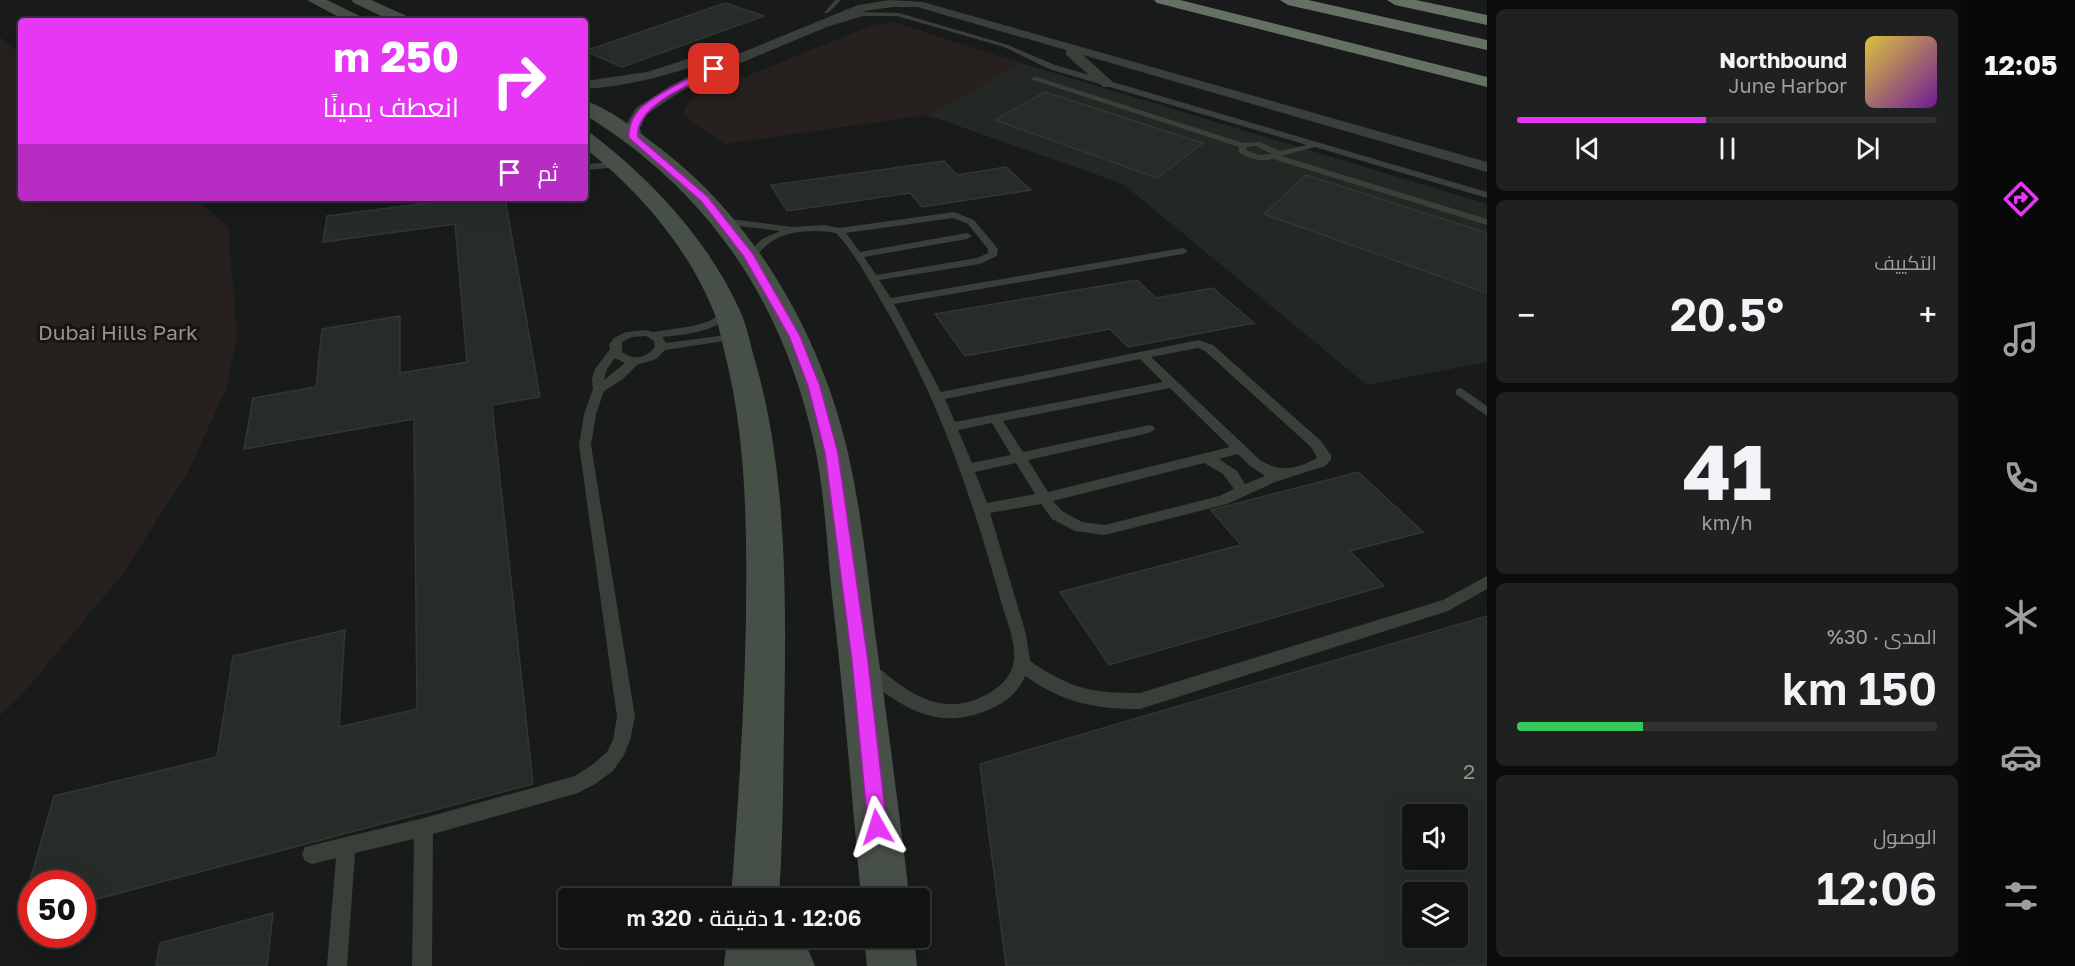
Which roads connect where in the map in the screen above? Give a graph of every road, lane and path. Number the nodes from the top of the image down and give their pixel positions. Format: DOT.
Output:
graph roads {
  1 [pos="315,0"];
  2 [pos="359,0"];
  3 [pos="838,0"];
  4 [pos="851,0"];
  5 [pos="904,0"];
  6 [pos="1162,0"];
  7 [pos="1395,0"];
  8 [pos="1450,0"];
  9 [pos="919,4"];
  10 [pos="1283,6"];
  11 [pos="1487,8"];
  12 [pos="826,12"];
  13 [pos="352,18"];
  14 [pos="398,18"];
  15 [pos="1487,20"];
  16 [pos="800,33"];
  17 [pos="1487,45"];
  18 [pos="1064,46"];
  19 [pos="1426,47"];
  20 [pos="1467,58"];
  21 [pos="1487,59"];
  22 [pos="663,72"];
  23 [pos="1034,79"];
  24 [pos="689,82"];
  25 [pos="1487,82"];
  26 [pos="1108,84"];
  27 [pos="588,85"];
  28 [pos="618,95"];
  29 [pos="633,99"];
  30 [pos="588,116"];
  31 [pos="1248,125"];
  32 [pos="1245,145"];
  33 [pos="1317,146"];
  34 [pos="600,151"];
  35 [pos="1276,156"];
  36 [pos="1487,167"];
  37 [pos="1487,195"];
  38 [pos="722,221"];
  39 [pos="1487,222"];
  40 [pos="793,230"];
  41 [pos="839,231"];
  42 [pos="967,236"];
  43 [pos="1183,251"];
  44 [pos="857,255"];
  45 [pos="749,257"];
  46 [pos="874,278"];
  47 [pos="889,302"];
  48 [pos="731,325"];
  49 [pos="652,335"];
  50 [pos="661,347"];
  51 [pos="615,350"];
  52 [pos="1143,356"];
  53 [pos="634,361"];
  54 [pos="1171,384"];
  55 [pos="599,389"];
  56 [pos="1461,392"];
  57 [pos="939,396"];
  58 [pos="1487,412"];
  59 [pos="994,418"];
  60 [pos="952,427"];
  61 [pos="1149,429"];
  62 [pos="1240,450"];
  63 [pos="1019,457"];
  64 [pos="1206,458"];
  65 [pos="968,469"];
  66 [pos="1286,475"];
  67 [pos="1241,491"];
  68 [pos="1044,498"];
  69 [pos="982,509"];
  70 [pos="1487,582"];
  71 [pos="860,661"];
  72 [pos="1022,665"];
  73 [pos="424,827"];
  74 [pos="346,846"];
  75 [pos="312,854"];
  76 [pos="756,888"];
  77 [pos="884,888"];
  78 [pos="751,948"];
  79 [pos="782,948"];
  80 [pos="890,948"];
  81 [pos="337,966"];
  82 [pos="422,966"];
  83 [pos="749,966"];
  84 [pos="790,966"];
  85 [pos="892,966"];
  1 -- 13 [label="main road"];
  2 -- 14 [label="main road"];
  3 -- 12 [label="lane"];
  4 -- 12 [label="street"];
  5 -- 9 [label="street"];
  6 -- 25 [label="highway"];
  7 -- 15 [label="highway"];
  8 -- 11 [label="highway"];
  9 -- 16 [label="street"];
  9 -- 18 [label="street"];
  10 -- 17 [label="highway"];
  10 -- 19 [label="highway"];
  12 -- 22 [label="street"];
  16 -- 24 [label="street"];
  16 -- 26 [label="lane"];
  18 -- 26 [label="street"];
  18 -- 36 [label="street"];
  19 -- 20 [label="highway"];
  19 -- 21 [label="highway"];
  22 -- 27 [label="street"];
  22 -- 28 [label="street"];
  23 -- 32 [label="lane"];
  24 -- 29 [label="street"];
  24 -- 34 [label="street"];
  26 -- 31 [label="lane"];
  30 -- 34 [label="main road"];
  31 -- 32 [label="lane"];
  31 -- 33 [label="lane"];
  32 -- 35 [label="lane"];
  32 -- 35 [label="lane"];
  33 -- 35 [label="lane"];
  33 -- 37 [label="lane"];
  34 -- 38 [label="main road"];
  34 -- 48 [label="main road"];
  35 -- 39 [label="lane"];
  38 -- 40 [label="lane"];
  38 -- 45 [label="main road"];
  40 -- 41 [label="lane"];
  40 -- 45 [label="lane"];
  41 -- 44 [label="lane"];
  41 -- 46 [label="lane"];
  42 -- 44 [label="lane"];
  43 -- 47 [label="lane"];
  44 -- 46 [label="lane"];
  45 -- 71 [label="main road"];
  46 -- 47 [label="lane"];
  47 -- 57 [label="lane"];
  48 -- 49 [label="lane"];
  48 -- 50 [label="lane"];
  48 -- 76 [label="main road"];
  49 -- 50 [label="lane"];
  49 -- 51 [label="lane"];
  50 -- 53 [label="lane"];
  51 -- 53 [label="lane"];
  51 -- 55 [label="lane"];
  52 -- 54 [label="lane"];
  52 -- 57 [label="lane"];
  52 -- 66 [label="lane"];
  53 -- 55 [label="lane"];
  54 -- 59 [label="lane"];
  54 -- 62 [label="lane"];
  55 -- 73 [label="lane"];
  56 -- 58 [label="lane"];
  57 -- 60 [label="lane"];
  59 -- 60 [label="lane"];
  59 -- 63 [label="lane"];
  60 -- 65 [label="lane"];
  61 -- 63 [label="lane"];
  62 -- 64 [label="lane"];
  62 -- 66 [label="lane"];
  63 -- 65 [label="lane"];
  63 -- 68 [label="lane"];
  64 -- 67 [label="lane"];
  64 -- 68 [label="lane"];
  65 -- 69 [label="lane"];
  66 -- 67 [label="lane"];
  67 -- 68 [label="lane"];
  68 -- 69 [label="lane"];
  69 -- 72 [label="lane"];
  70 -- 72 [label="lane"];
  71 -- 72 [label="lane"];
  71 -- 77 [label="main road"];
  73 -- 74 [label="lane"];
  73 -- 82 [label="lane"];
  74 -- 75 [label="lane"];
  74 -- 81 [label="lane"];
  78 -- 83 [label="main road"];
  79 -- 84 [label="main road"];
  80 -- 85 [label="main road"];
}
